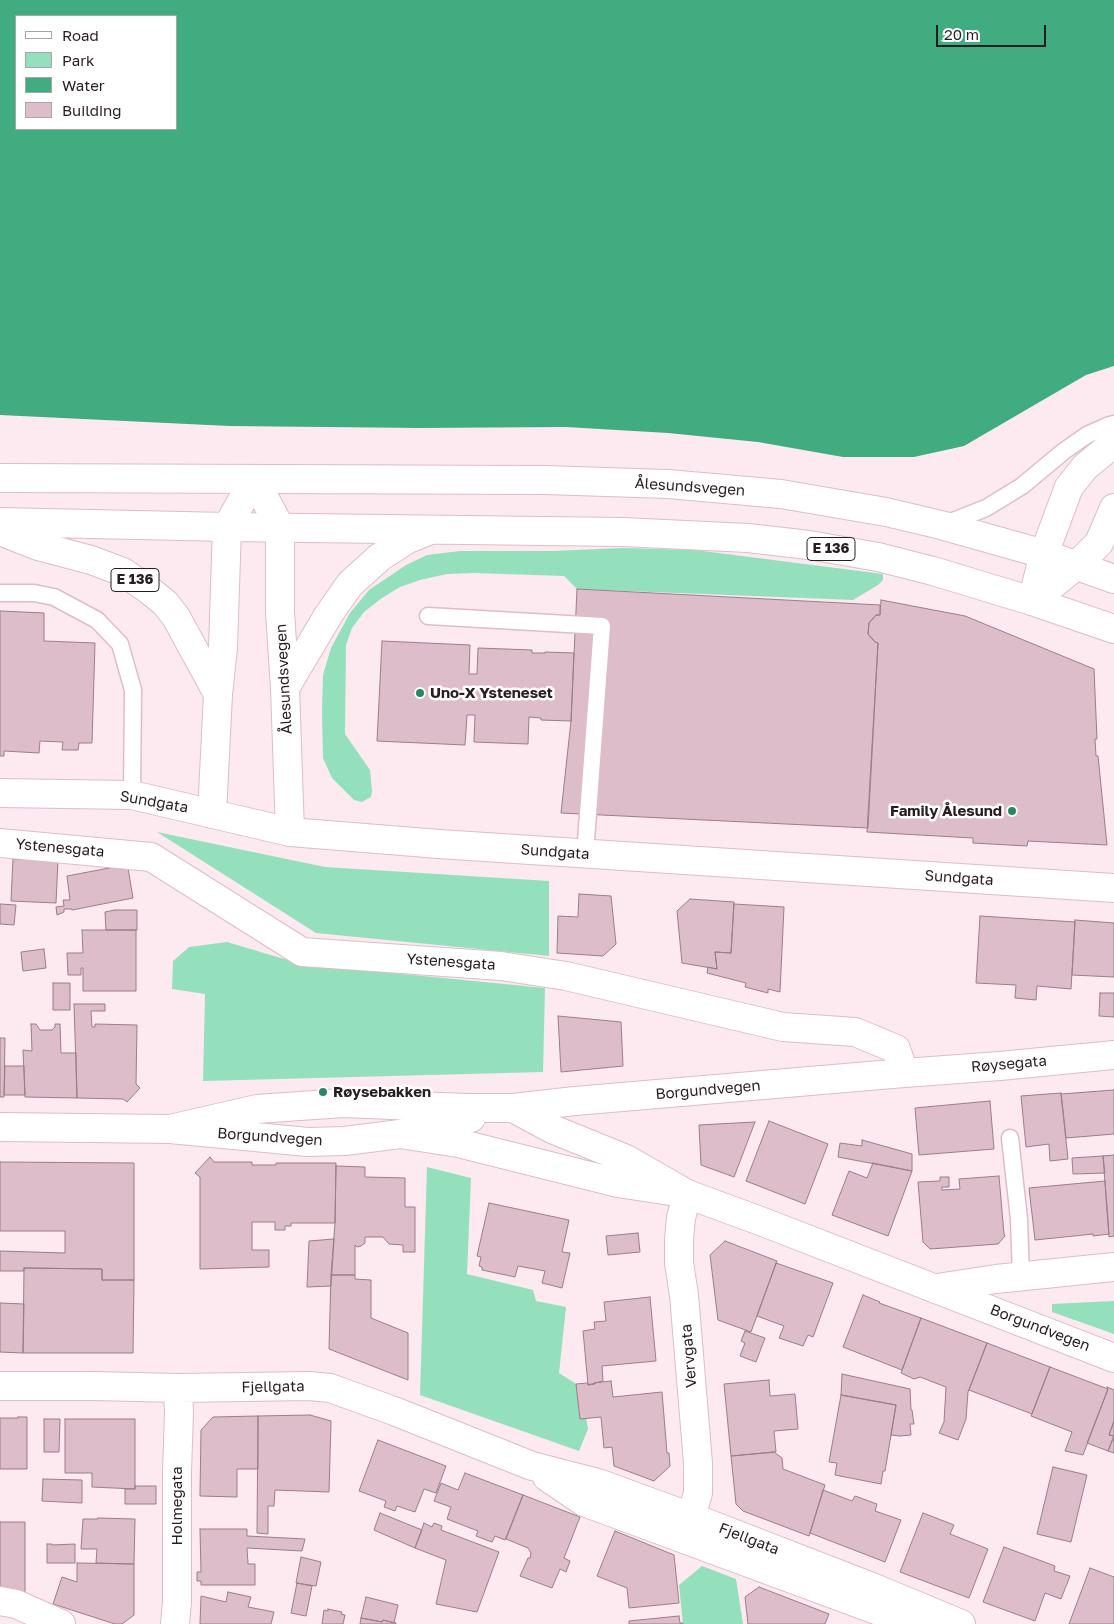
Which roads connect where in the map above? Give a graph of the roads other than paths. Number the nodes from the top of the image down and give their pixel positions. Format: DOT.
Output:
graph roads {
  1 [pos="1114,424"];
  2 [pos="1114,443"];
  3 [pos="0,478"];
  4 [pos="254,479"];
  5 [pos="1114,508"];
  6 [pos="0,522"];
  7 [pos="941,526"];
  8 [pos="227,527"];
  9 [pos="280,527"];
  10 [pos="433,528"];
  11 [pos="0,531"];
  12 [pos="1044,554"];
  13 [pos="1076,566"];
  14 [pos="1114,579"];
  15 [pos="0,593"];
  16 [pos="1032,601"];
  17 [pos="428,616"];
  18 [pos="1114,629"];
  19 [pos="285,688"];
  20 [pos="218,694"];
  21 [pos="0,793"];
  22 [pos="132,795"];
  23 [pos="212,814"];
  24 [pos="290,832"];
  25 [pos="0,843"];
  26 [pos="585,854"];
  27 [pos="1114,888"];
  28 [pos="1114,1055"];
  29 [pos="904,1073"];
  30 [pos="513,1108"];
  31 [pos="0,1127"];
  32 [pos="170,1128"];
  33 [pos="400,1134"];
  34 [pos="1010,1138"];
  35 [pos="686,1194"];
  36 [pos="1114,1267"];
  37 [pos="1021,1277"];
  38 [pos="937,1288"];
  39 [pos="1114,1358"];
  40 [pos="0,1386"];
  41 [pos="178,1388"];
  42 [pos="532,1466"];
  43 [pos="691,1517"];
  44 [pos="0,1601"];
  45 [pos="61,1624"];
  46 [pos="175,1624"];
  47 [pos="914,1624"];
  48 [pos="961,1624"];
  1 -- 7 [label="lane"];
  2 -- 12 [label="main road"];
  3 -- 4 [label="main road, Ålesundsvegen"];
  4 -- 7 [label="main road, Ålesundsvegen"];
  4 -- 8 [label="main road"];
  4 -- 9 [label="main road, Ålesundsvegen"];
  5 -- 13 [label="main road"];
  6 -- 8 [label="main road, E 136"];
  7 -- 12 [label="main road, Ålesundsvegen"];
  8 -- 9 [label="main road, E 136"];
  8 -- 20 [label="main road"];
  9 -- 10 [label="main road, E 136"];
  9 -- 19 [label="main road, Ålesundsvegen"];
  10 -- 16 [label="main road, E 136"];
  10 -- 19 [label="main road, E 136"];
  11 -- 20 [label="main road, E 136"];
  12 -- 13 [label="main road, Ålesundsvegen"];
  12 -- 16 [label="main road"];
  13 -- 14 [label="main road, Ålesundsvegen"];
  13 -- 16 [label="main road"];
  15 -- 22 [label="lane"];
  16 -- 18 [label="main road, E 136"];
  17 -- 26 [label="lane"];
  19 -- 24 [label="main road, Ålesundsvegen"];
  20 -- 23 [label="main road"];
  21 -- 22 [label="main road, Sundgata"];
  22 -- 23 [label="main road, Sundgata"];
  23 -- 24 [label="main road, Sundgata"];
  24 -- 26 [label="main road, Sundgata"];
  25 -- 29 [label="main road, Ystenesgata"];
  26 -- 27 [label="main road, Sundgata"];
  28 -- 29 [label="main road, Røysegata"];
  29 -- 30 [label="main road, Borgundvegen"];
  30 -- 32 [label="main road, Borgundvegen"];
  30 -- 33 [label="main road, Borgundvegen"];
  30 -- 35 [label="main road, Borgundvegen"];
  31 -- 32 [label="main road, Borgundvegen"];
  32 -- 33 [label="main road, Borgundvegen"];
  33 -- 35 [label="main road, Borgundvegen"];
  34 -- 37 [label="lane"];
  35 -- 38 [label="main road, Borgundvegen"];
  35 -- 43 [label="main road, Vervgata"];
  36 -- 37 [label="main road, Borgundvegen"];
  37 -- 38 [label="main road, Borgundvegen"];
  38 -- 39 [label="main road, Borgundvegen"];
  40 -- 41 [label="main road, Fjellgata"];
  41 -- 42 [label="main road, Fjellgata"];
  41 -- 46 [label="main road, Holmegata"];
  42 -- 43 [label="main road, Fjellgata"];
  42 -- 47 [label="main road, Fjellgata"];
  43 -- 48 [label="main road, Fjellgata"];
  44 -- 45 [label="main road"];
}
